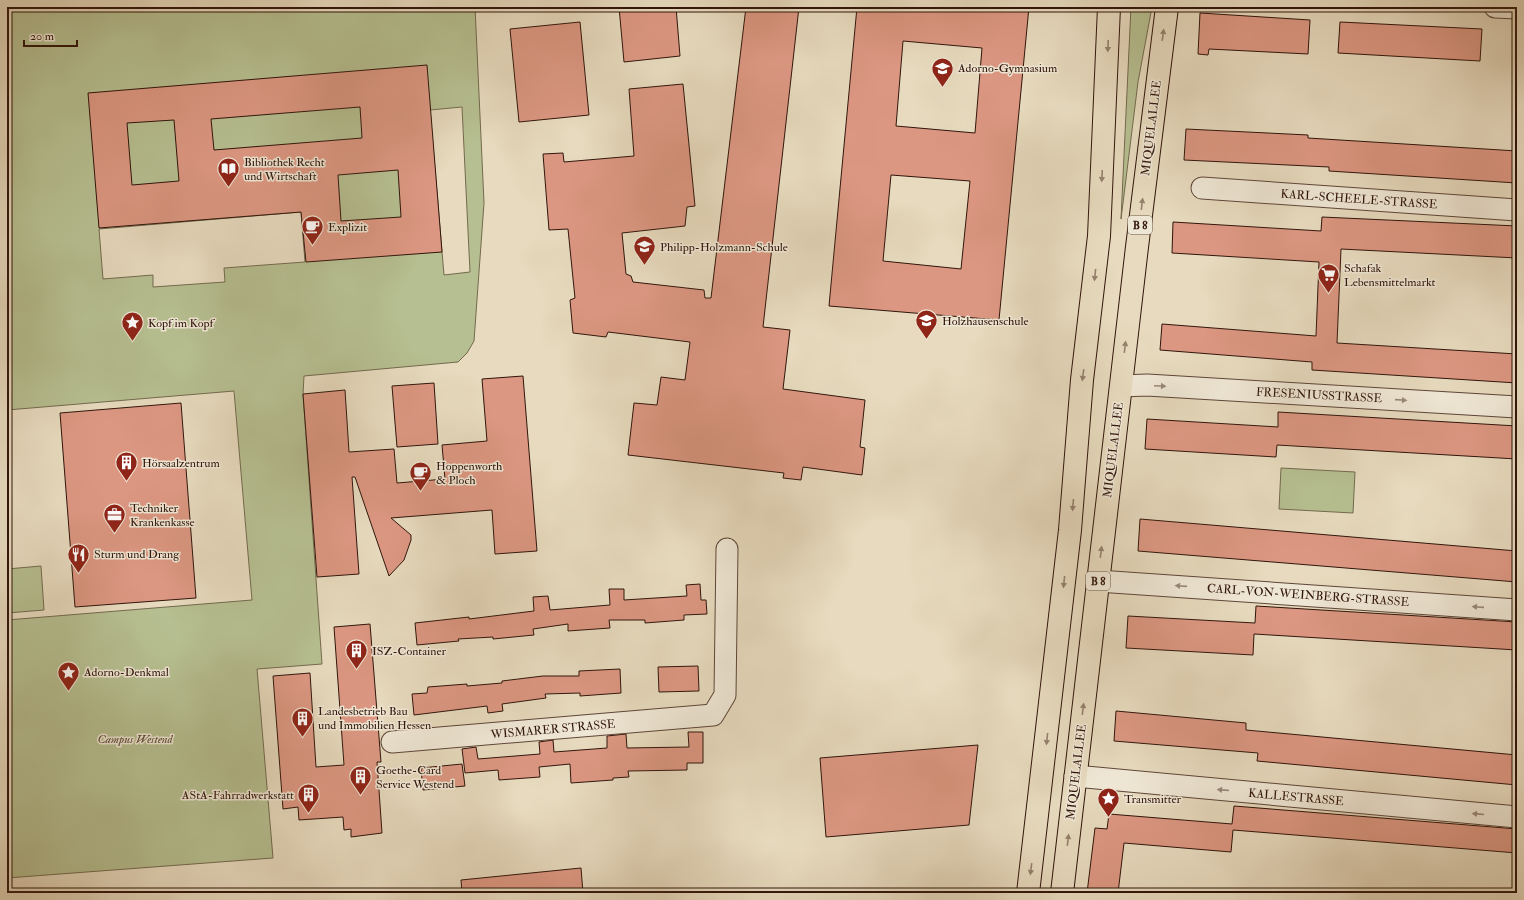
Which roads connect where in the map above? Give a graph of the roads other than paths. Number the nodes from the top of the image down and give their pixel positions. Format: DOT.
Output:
graph roads {
  1 [pos="1109,7"];
  2 [pos="1167,7"];
  3 [pos="1495,7"];
  4 [pos="1517,8"];
  5 [pos="1202,188"];
  6 [pos="1517,210"];
  7 [pos="1121,386"];
  8 [pos="1517,407"];
  9 [pos="727,549"];
  10 [pos="1098,581"];
  11 [pos="1517,610"];
  12 [pos="392,742"];
  13 [pos="1075,776"];
  14 [pos="1517,817"];
  15 [pos="1028,893"];
  16 [pos="1062,893"];
  1 -- 15 [label="main road, one-way"];
  7 -- 2 [label="main road, MIQUELALLEE / B 8, one-way"];
  3 -- 4 [label="street"];
  5 -- 6 [label="street, KARL-SCHEELE-STRASSE"];
  7 -- 8 [label="street, FRESENIUSSTRASSE, one-way"];
  10 -- 7 [label="main road, MIQUELALLEE / B 8, one-way"];
  9 -- 12 [label="street, WISMARER STRASSE"];
  11 -- 10 [label="street, CARL-VON-WEINBERG-STRASSE, one-way"];
  13 -- 10 [label="main road, MIQUELALLEE / B 8, one-way"];
  14 -- 13 [label="street, KALLESTRASSE, one-way"];
  16 -- 13 [label="main road, MIQUELALLEE / B 8, one-way"];
}
